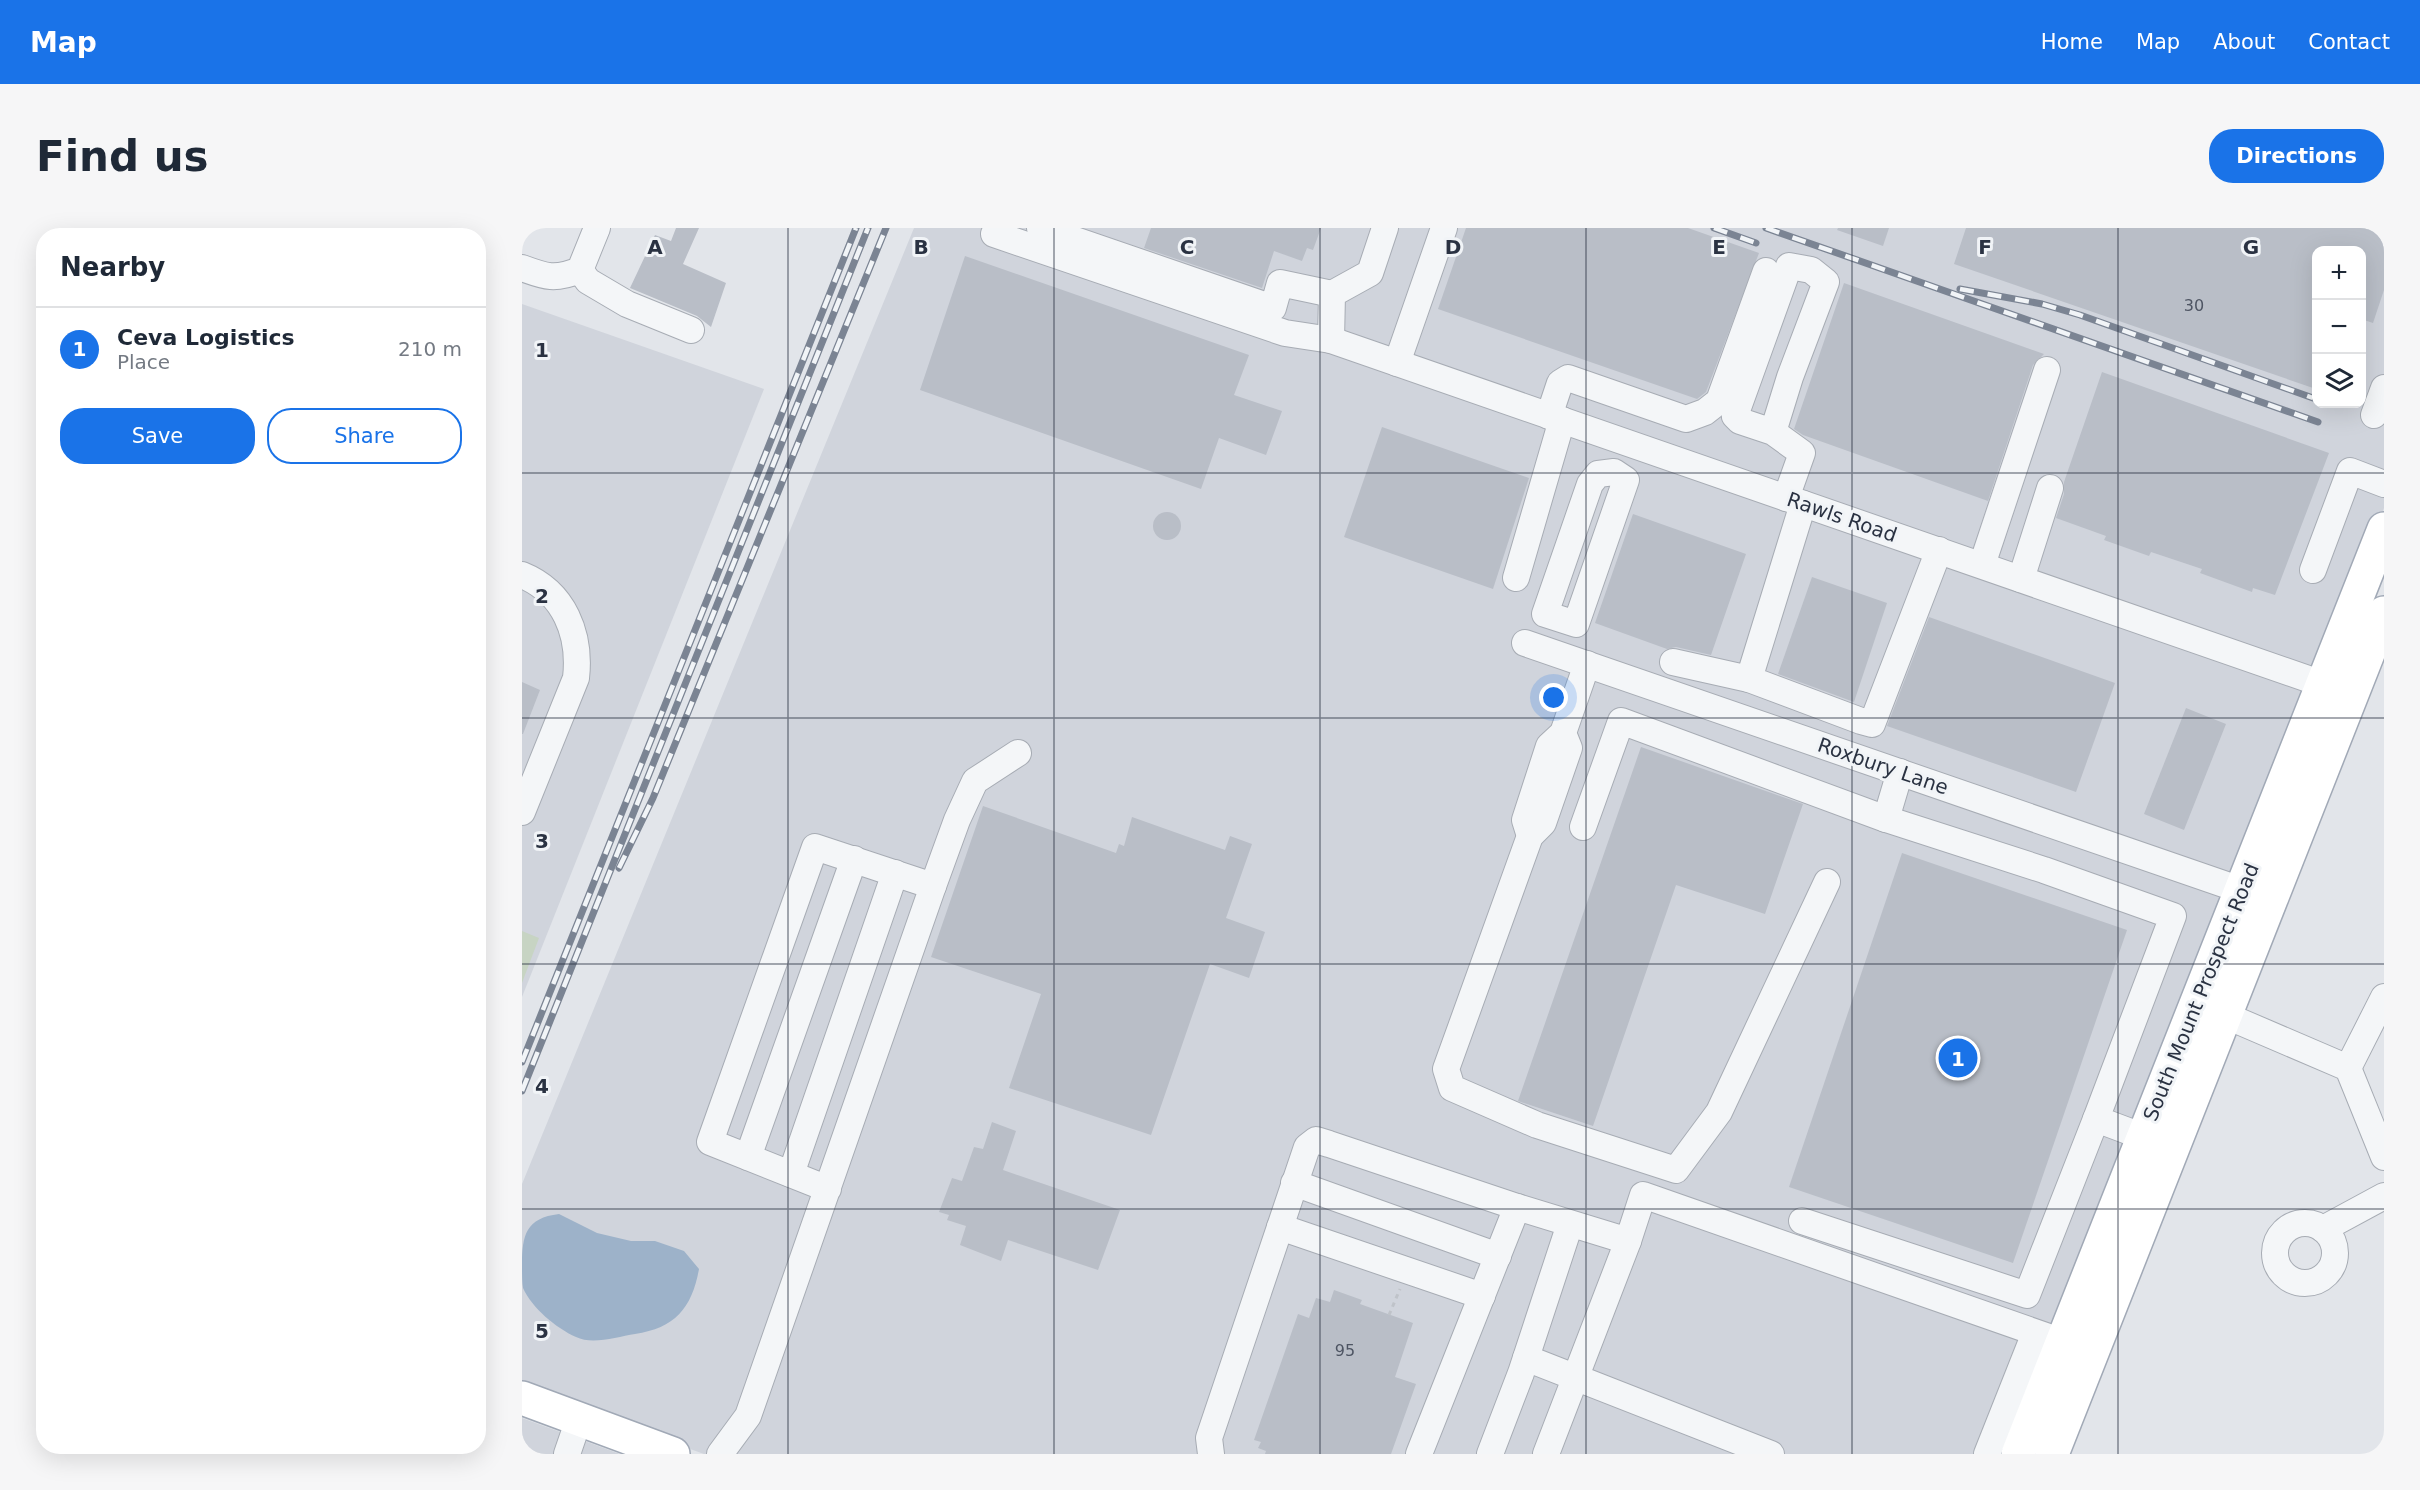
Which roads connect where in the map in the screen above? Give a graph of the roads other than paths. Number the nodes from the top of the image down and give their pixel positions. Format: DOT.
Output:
graph roads {
  1 [pos="597,228"];
  2 [pos="1040,228"];
  3 [pos="1385,228"];
  4 [pos="1444,228"];
  5 [pos="994,234"];
  6 [pos="522,268"];
  7 [pos="1766,272"];
  8 [pos="570,274"];
  9 [pos="1332,294"];
  10 [pos="691,330"];
  11 [pos="1331,340"];
  12 [pos="1397,363"];
  13 [pos="2047,370"];
  14 [pos="2384,388"];
  15 [pos="2374,415"];
  16 [pos="1555,418"];
  17 [pos="1686,419"];
  18 [pos="1773,432"];
  19 [pos="1623,441"];
  20 [pos="1682,462"];
  21 [pos="1614,472"];
  22 [pos="2384,484"];
  23 [pos="2050,488"];
  24 [pos="1795,501"];
  25 [pos="2384,529"];
  26 [pos="1939,550"];
  27 [pos="1982,566"];
  28 [pos="2313,570"];
  29 [pos="522,575"];
  30 [pos="1516,578"];
  31 [pos="2021,579"];
  32 [pos="2384,613"];
  33 [pos="1525,643"];
  34 [pos="1673,662"];
  35 [pos="1587,664"];
  36 [pos="1749,679"];
  37 [pos="2337,689"];
  38 [pos="1018,753"];
  39 [pos="1900,772"];
  40 [pos="522,812"];
  41 [pos="1886,819"];
  42 [pos="1583,827"];
  43 [pos="854,859"];
  44 [pos="895,873"];
  45 [pos="1827,882"];
  46 [pos="933,886"];
  47 [pos="2241,890"];
  48 [pos="2384,998"];
  49 [pos="2211,1009"];
  50 [pos="2348,1068"];
  51 [pos="2096,1119"];
  52 [pos="2144,1137"];
  53 [pos="748,1157"];
  54 [pos="2384,1157"];
  55 [pos="791,1174"];
  56 [pos="1294,1183"];
  57 [pos="828,1189"];
  58 [pos="2384,1196"];
  59 [pos="1517,1207"];
  60 [pos="1802,1221"];
  61 [pos="1570,1224"];
  62 [pos="1280,1227"];
  63 [pos="2323,1229"];
  64 [pos="1628,1241"];
  65 [pos="1498,1256"];
  66 [pos="1482,1296"];
  67 [pos="2049,1337"];
  68 [pos="1526,1358"];
  69 [pos="1577,1377"];
  70 [pos="522,1398"];
  71 [pos="579,1419"];
  72 [pos="567,1454"];
  73 [pos="673,1454"];
  74 [pos="720,1454"];
  75 [pos="1211,1454"];
  76 [pos="1419,1454"];
  77 [pos="1490,1454"];
  78 [pos="1546,1454"];
  79 [pos="1772,1454"];
  80 [pos="1987,1454"];
  81 [pos="2018,1454"];
  82 [pos="2052,1454"];
  1 -- 8 [label="street"];
  2 -- 9 [label="street"];
  3 -- 9 [label="street"];
  4 -- 12 [label="street"];
  5 -- 11 [label="street, Rawls Road"];
  6 -- 8 [label="street"];
  7 -- 17 [label="street"];
  8 -- 10 [label="street"];
  9 -- 11 [label="street"];
  11 -- 12 [label="street, Rawls Road"];
  12 -- 16 [label="street, Rawls Road"];
  13 -- 27 [label="street"];
  14 -- 15 [label="street"];
  16 -- 17 [label="street"];
  16 -- 19 [label="street, Rawls Road"];
  16 -- 30 [label="street"];
  17 -- 20 [label="street"];
  18 -- 18 [label="street"];
  18 -- 24 [label="street"];
  19 -- 20 [label="street, Rawls Road"];
  19 -- 21 [label="street"];
  20 -- 24 [label="street, Rawls Road"];
  21 -- 21 [label="street"];
  22 -- 28 [label="street"];
  23 -- 31 [label="street"];
  24 -- 26 [label="street, Rawls Road"];
  24 -- 36 [label="street"];
  25 -- 37 [label="main road, South Mount Prospect Road"];
  26 -- 27 [label="street, Rawls Road"];
  26 -- 36 [label="street"];
  27 -- 31 [label="street, Rawls Road"];
  29 -- 40 [label="street"];
  31 -- 37 [label="street, Rawls Road"];
  32 -- 37 [label="main road, South Mount Prospect Road"];
  33 -- 35 [label="street, Roxbury Lane"];
  34 -- 36 [label="street"];
  35 -- 39 [label="street, Roxbury Lane"];
  35 -- 45 [label="street"];
  37 -- 47 [label="main road, South Mount Prospect Road"];
  37 -- 49 [label="main road, South Mount Prospect Road"];
  38 -- 46 [label="street"];
  39 -- 41 [label="street"];
  39 -- 47 [label="street, Roxbury Lane"];
  41 -- 42 [label="street"];
  41 -- 51 [label="street"];
  43 -- 44 [label="street"];
  43 -- 53 [label="street"];
  43 -- 53 [label="street"];
  44 -- 46 [label="street"];
  44 -- 55 [label="street"];
  46 -- 57 [label="street"];
  47 -- 49 [label="main road, South Mount Prospect Road"];
  48 -- 50 [label="street"];
  49 -- 50 [label="street"];
  49 -- 52 [label="main road, South Mount Prospect Road"];
  49 -- 82 [label="main road, South Mount Prospect Road"];
  50 -- 54 [label="street"];
  51 -- 52 [label="street"];
  51 -- 60 [label="street"];
  52 -- 67 [label="main road, South Mount Prospect Road"];
  53 -- 55 [label="street"];
  55 -- 57 [label="street"];
  56 -- 59 [label="street"];
  56 -- 62 [label="street"];
  56 -- 65 [label="street"];
  57 -- 74 [label="street"];
  58 -- 63 [label="street"];
  59 -- 61 [label="street"];
  59 -- 65 [label="street"];
  61 -- 64 [label="street"];
  61 -- 68 [label="street"];
  62 -- 66 [label="street"];
  62 -- 75 [label="street"];
  64 -- 67 [label="street"];
  64 -- 69 [label="street"];
  65 -- 66 [label="street"];
  66 -- 76 [label="street"];
  67 -- 80 [label="street"];
  67 -- 81 [label="main road, South Mount Prospect Road"];
  68 -- 69 [label="street"];
  68 -- 77 [label="street"];
  69 -- 78 [label="street"];
  69 -- 79 [label="street"];
  70 -- 71 [label="main road"];
  71 -- 72 [label="street"];
  71 -- 73 [label="main road"];
}
